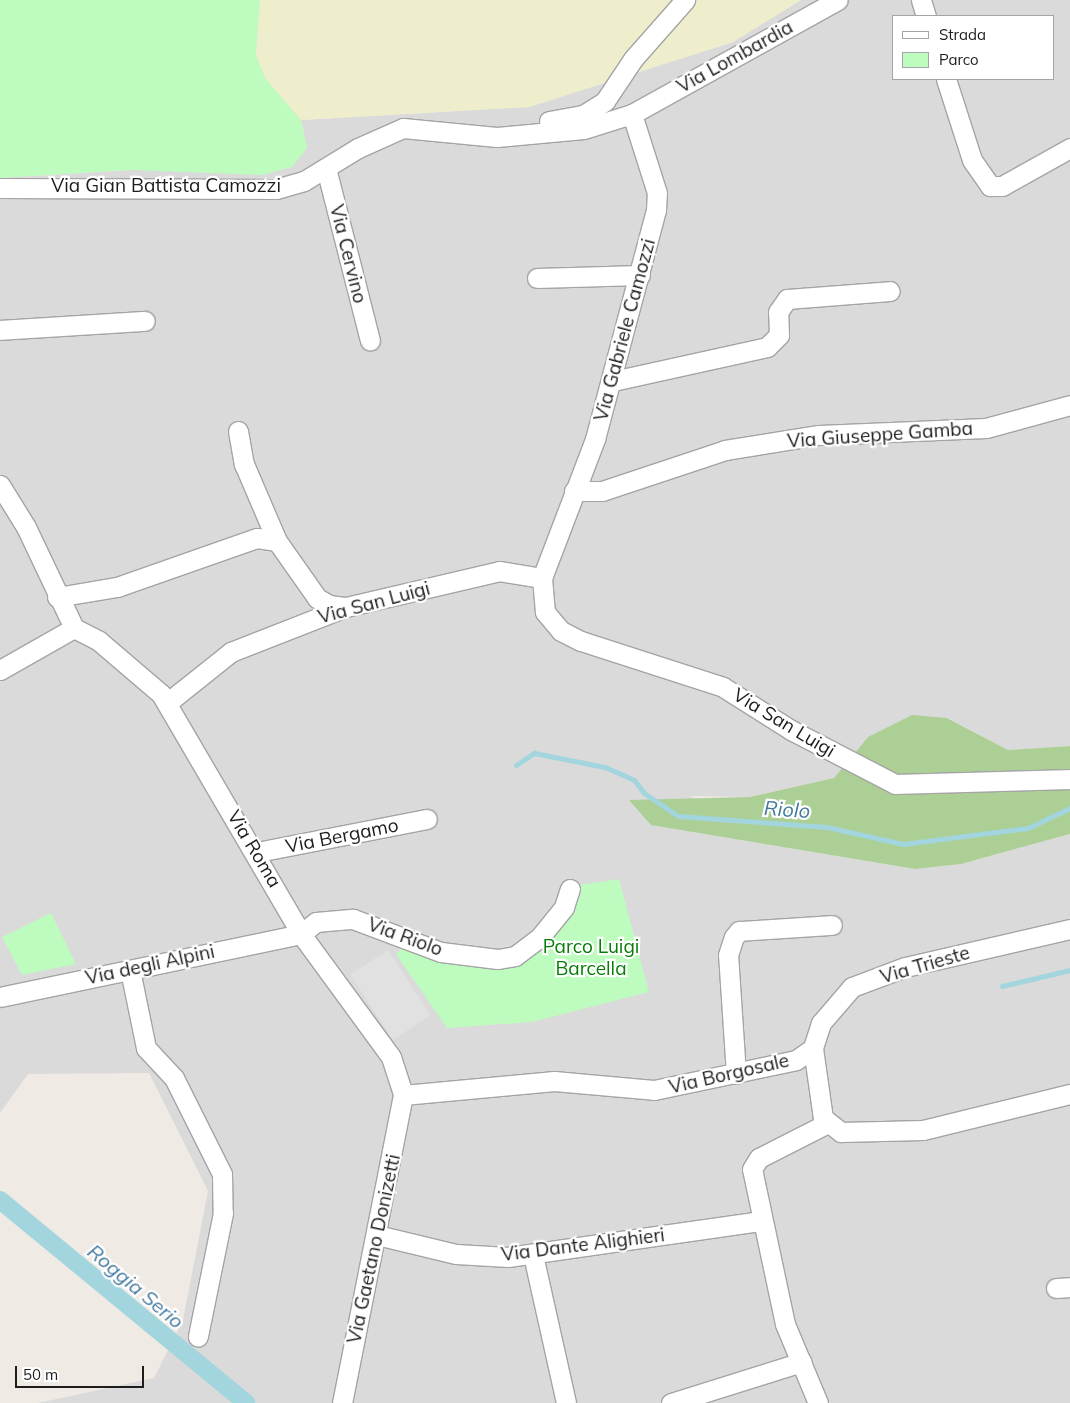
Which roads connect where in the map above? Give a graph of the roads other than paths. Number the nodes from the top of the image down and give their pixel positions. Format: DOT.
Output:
graph roads {
  1 [pos="685,0"];
  2 [pos="838,0"];
  3 [pos="921,0"];
  4 [pos="926,15"];
  5 [pos="946,80"];
  6 [pos="632,114"];
  7 [pos="497,137"];
  8 [pos="1070,148"];
  9 [pos="326,168"];
  10 [pos="0,188"];
  11 [pos="640,275"];
  12 [pos="537,278"];
  13 [pos="890,291"];
  14 [pos="145,321"];
  15 [pos="0,330"];
  16 [pos="370,340"];
  17 [pos="613,382"];
  18 [pos="1070,405"];
  19 [pos="238,431"];
  20 [pos="0,485"];
  21 [pos="574,491"];
  22 [pos="278,541"];
  23 [pos="556,543"];
  24 [pos="542,578"];
  25 [pos="57,597"];
  26 [pos="317,598"];
  27 [pos="346,607"];
  28 [pos="307,622"];
  29 [pos="74,628"];
  30 [pos="0,670"];
  31 [pos="167,703"];
  32 [pos="1070,779"];
  33 [pos="427,819"];
  34 [pos="256,852"];
  35 [pos="570,889"];
  36 [pos="832,925"];
  37 [pos="1070,929"];
  38 [pos="301,934"];
  39 [pos="130,970"];
  40 [pos="0,997"];
  41 [pos="813,1048"];
  42 [pos="736,1074"];
  43 [pos="1070,1094"];
  44 [pos="403,1095"];
  45 [pos="826,1124"];
  46 [pos="761,1221"];
  47 [pos="377,1235"];
  48 [pos="533,1255"];
  49 [pos="198,1336"];
  50 [pos="802,1362"];
  51 [pos="342,1403"];
  52 [pos="566,1403"];
  53 [pos="671,1403"];
  54 [pos="818,1403"];
  1 -- 7 [label="street"];
  2 -- 6 [label="street, Via Lombardia"];
  3 -- 4 [label="street"];
  5 -- 8 [label="street"];
  6 -- 7 [label="street, Via Gian Battista Camozzi"];
  6 -- 11 [label="street, Via Gabriele Camozzi"];
  7 -- 9 [label="street, Via Gian Battista Camozzi"];
  9 -- 10 [label="street, Via Gian Battista Camozzi"];
  9 -- 16 [label="street, Via Cervino"];
  11 -- 12 [label="street"];
  11 -- 17 [label="street, Via Gabriele Camozzi"];
  13 -- 17 [label="street"];
  14 -- 15 [label="street"];
  17 -- 21 [label="street, Via Gabriele Camozzi"];
  18 -- 21 [label="street, Via Giuseppe Gamba"];
  19 -- 22 [label="street"];
  20 -- 25 [label="street"];
  21 -- 23 [label="street, Via Gabriele Camozzi"];
  22 -- 25 [label="street"];
  22 -- 26 [label="street"];
  23 -- 24 [label="street, Via San Luigi"];
  24 -- 27 [label="street, Via San Luigi"];
  24 -- 32 [label="street, Via San Luigi"];
  25 -- 29 [label="street"];
  26 -- 27 [label="street"];
  26 -- 28 [label="street"];
  27 -- 28 [label="street, Via San Luigi"];
  28 -- 31 [label="street, Via San Luigi"];
  29 -- 30 [label="street"];
  29 -- 31 [label="street, Via Roma"];
  31 -- 34 [label="street, Via Roma"];
  33 -- 34 [label="street, Via Bergamo"];
  34 -- 38 [label="street, Via Roma"];
  35 -- 38 [label="street, Via Riolo"];
  36 -- 42 [label="street"];
  37 -- 41 [label="street, Via Trieste"];
  38 -- 39 [label="street, Via degli Alpini"];
  38 -- 44 [label="street, Via Roma"];
  39 -- 40 [label="street, Via degli Alpini"];
  39 -- 49 [label="street"];
  41 -- 42 [label="street, Via Borgosale"];
  41 -- 45 [label="street, Via Borgosale"];
  42 -- 44 [label="street, Via Borgosale"];
  43 -- 45 [label="street"];
  44 -- 47 [label="street, Via Gaetano Donizetti"];
  45 -- 46 [label="street"];
  46 -- 48 [label="street, Via Dante Alighieri"];
  46 -- 50 [label="street"];
  47 -- 48 [label="street, Via Dante Alighieri"];
  47 -- 51 [label="street, Via Gaetano Donizetti"];
  48 -- 52 [label="street"];
  50 -- 53 [label="street"];
  50 -- 54 [label="street"];
}
